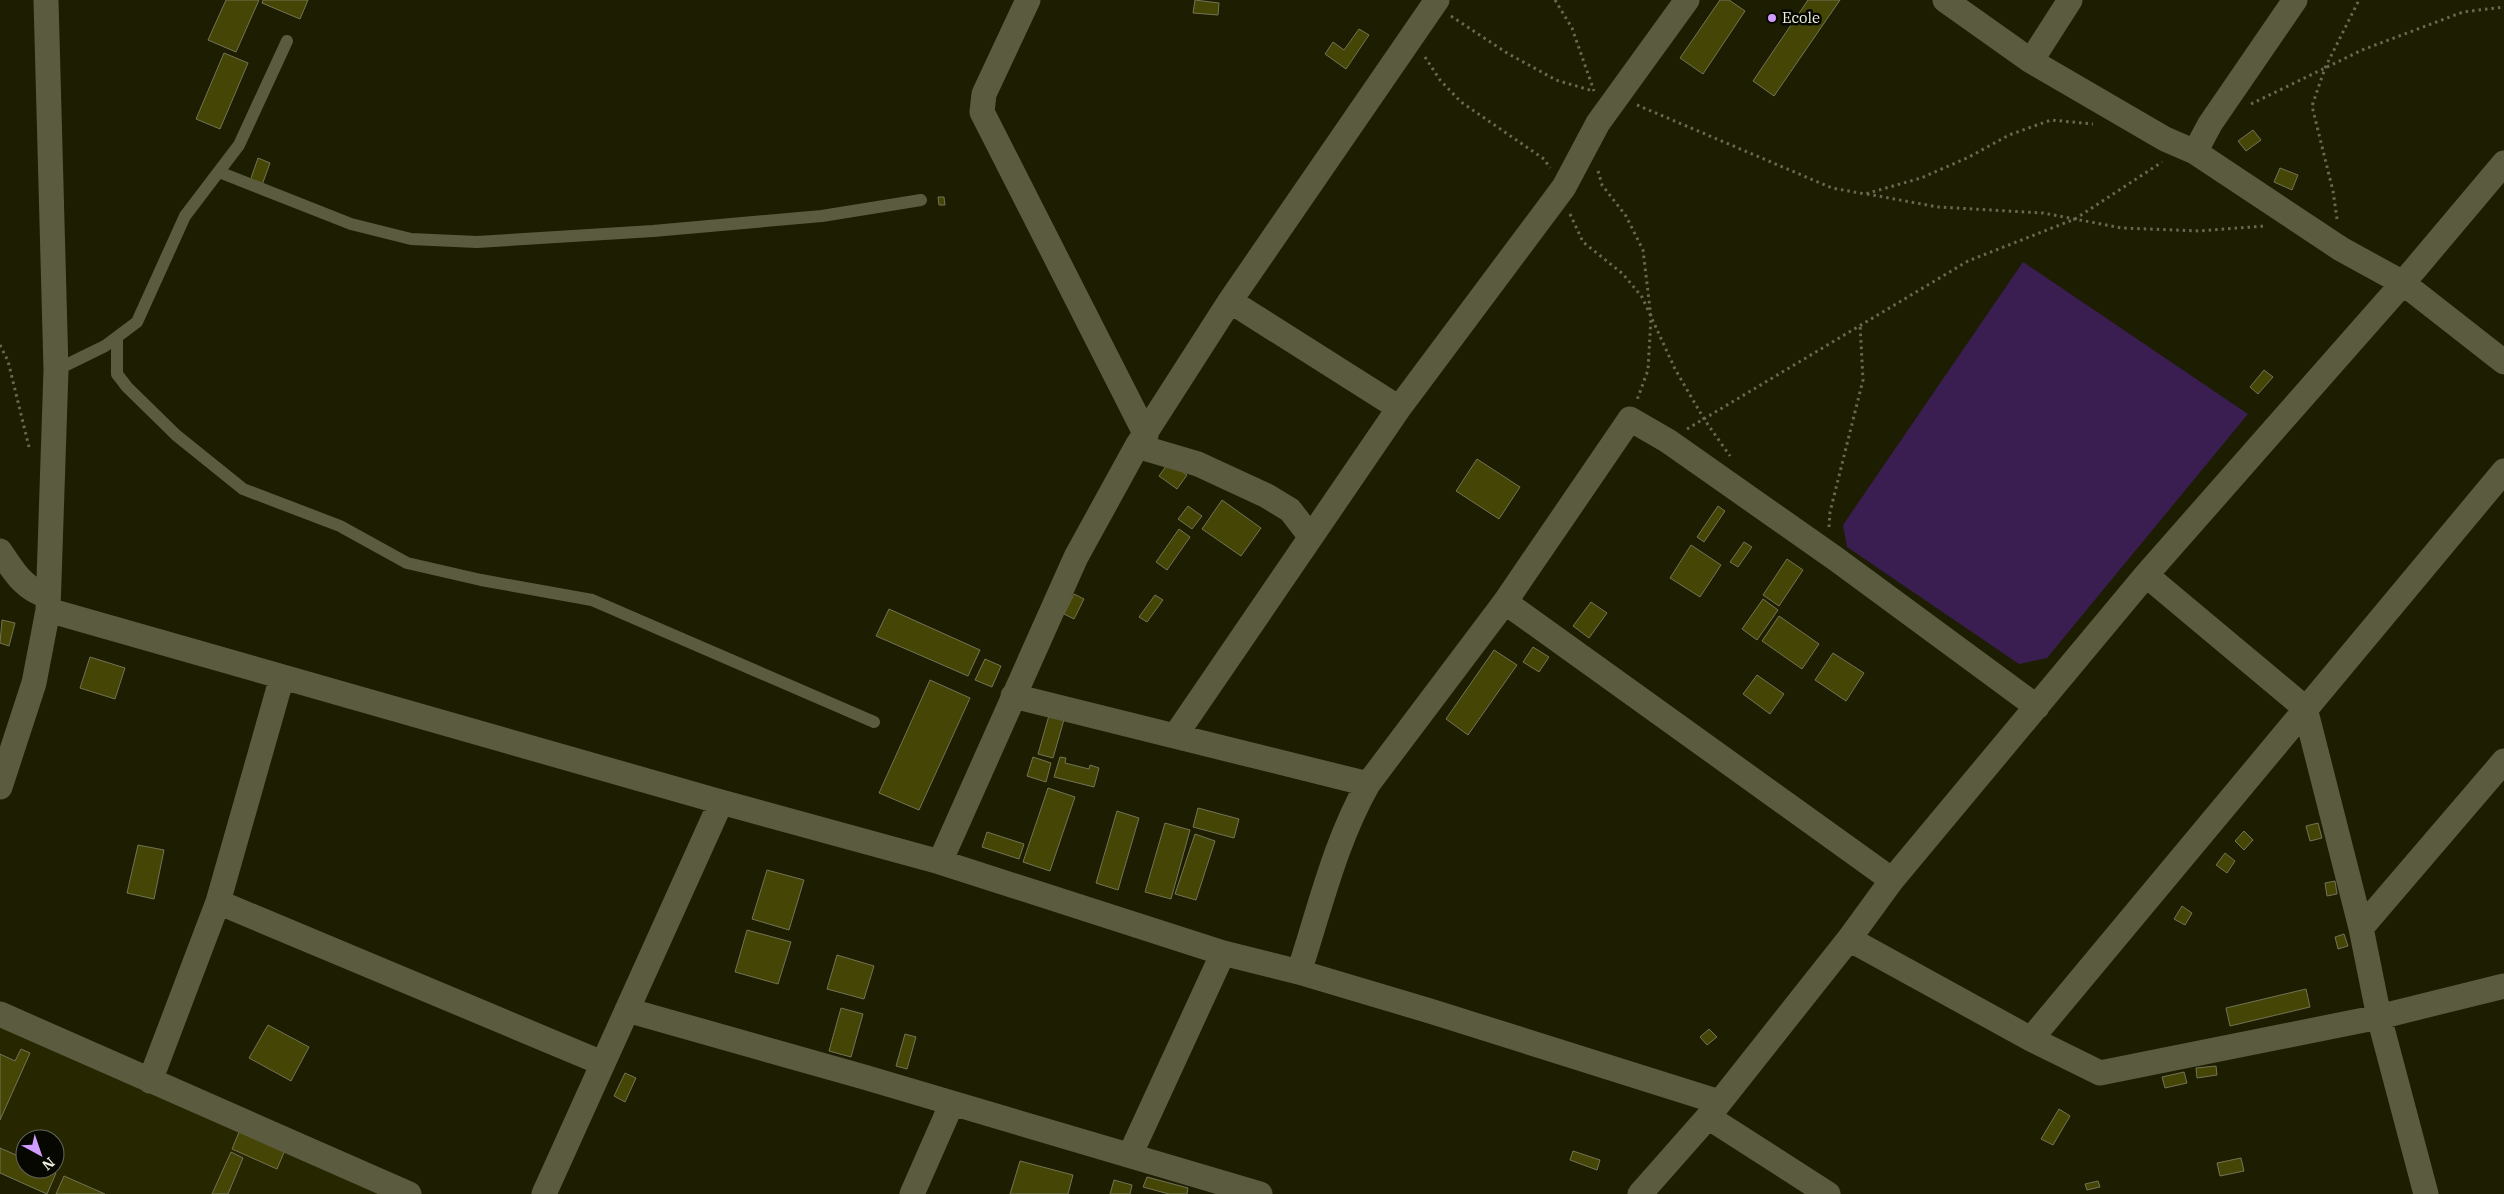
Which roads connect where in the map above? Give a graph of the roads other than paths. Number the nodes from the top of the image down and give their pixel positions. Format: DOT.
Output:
graph roads {
  1 [pos="46,0"];
  2 [pos="1028,0"];
  3 [pos="1687,0"];
  4 [pos="1945,0"];
  5 [pos="2070,0"];
  6 [pos="2295,0"];
  7 [pos="1436,2"];
  8 [pos="287,41"];
  9 [pos="2031,61"];
  10 [pos="2188,150"];
  11 [pos="2504,163"];
  12 [pos="219,172"];
  13 [pos="921,200"];
  14 [pos="2403,283"];
  15 [pos="1230,300"];
  16 [pos="117,337"];
  17 [pos="2504,362"];
  18 [pos="56,370"];
  19 [pos="1399,408"];
  20 [pos="1142,440"];
  21 [pos="2504,472"];
  22 [pos="1310,536"];
  23 [pos="0,550"];
  24 [pos="2146,576"];
  25 [pos="1505,602"];
  26 [pos="48,603"];
  27 [pos="282,677"];
  28 [pos="1013,696"];
  29 [pos="2037,706"];
  30 [pos="2306,708"];
  31 [pos="874,722"];
  32 [pos="1175,736"];
  33 [pos="2504,761"];
  34 [pos="1368,784"];
  35 [pos="0,788"];
  36 [pos="721,802"];
  37 [pos="940,862"];
  38 [pos="1892,880"];
  39 [pos="218,902"];
  40 [pos="2362,928"];
  41 [pos="1849,938"];
  42 [pos="1223,953"];
  43 [pos="1299,972"];
  44 [pos="2504,986"];
  45 [pos="627,1010"];
  46 [pos="0,1014"];
  47 [pos="2379,1017"];
  48 [pos="2031,1039"];
  49 [pos="602,1063"];
  50 [pos="150,1082"];
  51 [pos="952,1103"];
  52 [pos="1713,1109"];
  53 [pos="1130,1155"];
  54 [pos="409,1194"];
  55 [pos="544,1194"];
  56 [pos="912,1194"];
  57 [pos="1260,1194"];
  58 [pos="1640,1194"];
  59 [pos="1828,1194"];
  60 [pos="2426,1194"];
  1 -- 18 [label="street"];
  2 -- 20 [label="street"];
  3 -- 19 [label="street"];
  4 -- 9 [label="street"];
  5 -- 9 [label="street"];
  6 -- 10 [label="street"];
  7 -- 15 [label="street"];
  8 -- 12 [label="lane"];
  9 -- 10 [label="street"];
  10 -- 14 [label="street"];
  11 -- 14 [label="street"];
  12 -- 13 [label="lane"];
  12 -- 16 [label="lane"];
  14 -- 17 [label="street"];
  14 -- 24 [label="street"];
  15 -- 19 [label="street"];
  15 -- 20 [label="street"];
  16 -- 18 [label="lane"];
  16 -- 31 [label="lane"];
  18 -- 26 [label="street"];
  19 -- 22 [label="street"];
  20 -- 22 [label="street"];
  20 -- 28 [label="street"];
  21 -- 30 [label="street"];
  22 -- 32 [label="street"];
  23 -- 26 [label="street"];
  24 -- 29 [label="street"];
  24 -- 30 [label="street"];
  25 -- 29 [label="street"];
  25 -- 34 [label="street"];
  25 -- 38 [label="street"];
  26 -- 27 [label="street"];
  26 -- 35 [label="street"];
  27 -- 36 [label="street"];
  27 -- 39 [label="street"];
  28 -- 32 [label="street"];
  28 -- 37 [label="street"];
  29 -- 38 [label="street"];
  30 -- 40 [label="street"];
  30 -- 48 [label="street"];
  32 -- 34 [label="street"];
  33 -- 40 [label="street"];
  34 -- 43 [label="street"];
  36 -- 37 [label="street"];
  36 -- 45 [label="street"];
  37 -- 42 [label="street"];
  38 -- 41 [label="street"];
  39 -- 49 [label="street"];
  39 -- 50 [label="street"];
  40 -- 47 [label="street"];
  41 -- 48 [label="street"];
  41 -- 52 [label="street"];
  42 -- 43 [label="street"];
  42 -- 53 [label="street"];
  43 -- 52 [label="street"];
  44 -- 47 [label="street"];
  45 -- 49 [label="street"];
  45 -- 51 [label="street"];
  46 -- 50 [label="street"];
  47 -- 48 [label="street"];
  47 -- 60 [label="street"];
  49 -- 55 [label="street"];
  50 -- 54 [label="street"];
  51 -- 53 [label="street"];
  51 -- 56 [label="street"];
  52 -- 58 [label="street"];
  52 -- 59 [label="street"];
  53 -- 57 [label="street"];
}
